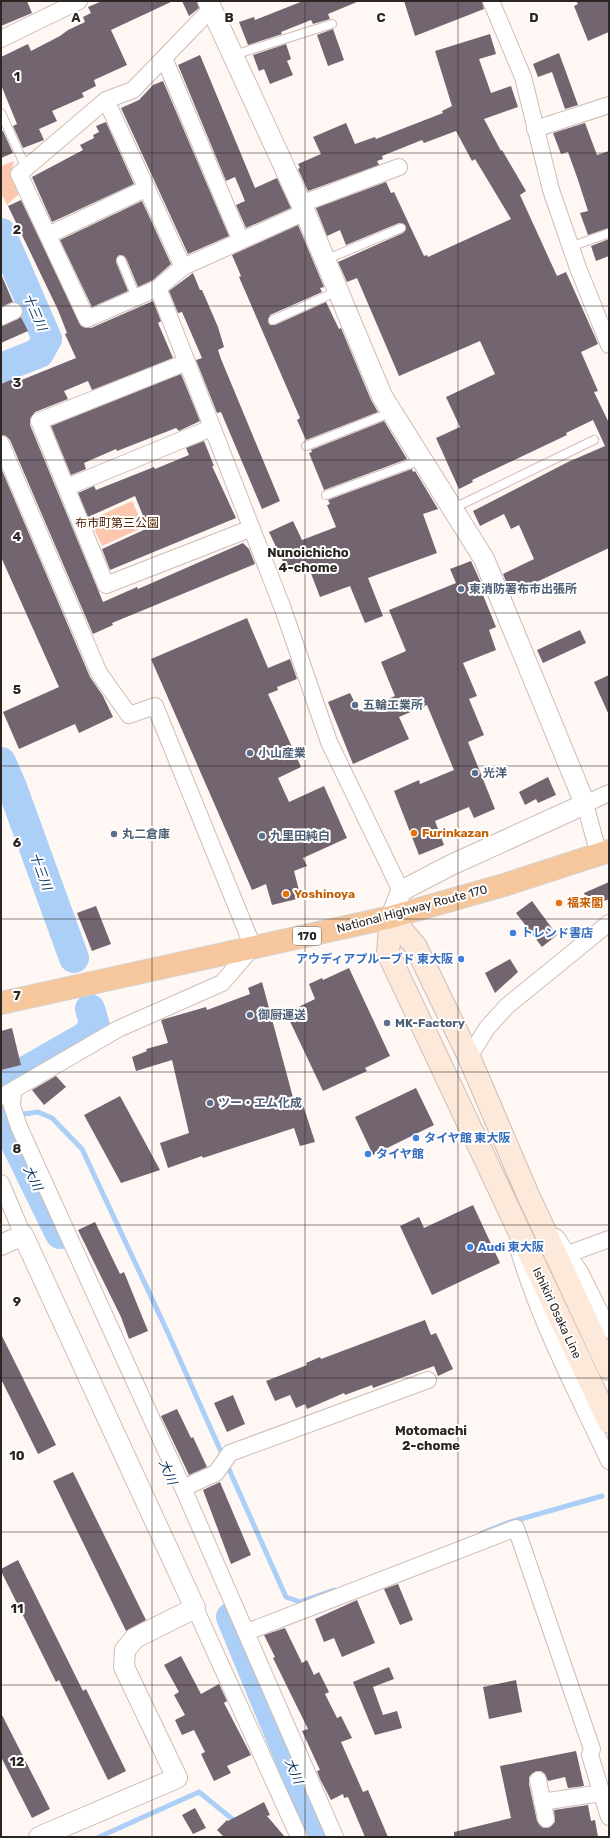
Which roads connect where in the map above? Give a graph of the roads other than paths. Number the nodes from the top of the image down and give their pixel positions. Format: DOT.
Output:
graph roads {
  1 [pos="79,1"];
  2 [pos="491,1"];
  3 [pos="210,5"];
  4 [pos="332,24"];
  5 [pos="1,40"];
  6 [pos="233,56"];
  7 [pos="164,58"];
  8 [pos="106,100"];
  9 [pos="609,105"];
  10 [pos="1,113"];
  11 [pos="535,129"];
  12 [pos="399,167"];
  13 [pos="26,168"];
  14 [pos="147,188"];
  15 [pos="303,208"];
  16 [pos="401,228"];
  17 [pos="609,233"];
  18 [pos="48,235"];
  19 [pos="242,241"];
  20 [pos="570,247"];
  21 [pos="121,260"];
  22 [pos="325,260"];
  23 [pos="183,267"];
  24 [pos="158,288"];
  25 [pos="338,291"];
  26 [pos="136,297"];
  27 [pos="273,320"];
  28 [pos="609,346"];
  29 [pos="187,362"];
  30 [pos="392,412"];
  31 [pos="211,428"];
  32 [pos="594,440"];
  33 [pos="1,444"];
  34 [pos="306,446"];
  35 [pos="422,459"];
  36 [pos="67,487"];
  37 [pos="326,495"];
  38 [pos="452,509"];
  39 [pos="252,528"];
  40 [pos="609,793"];
  41 [pos="585,804"];
  42 [pos="604,853"];
  43 [pos="401,891"];
  44 [pos="391,917"];
  45 [pos="609,923"];
  46 [pos="253,947"];
  47 [pos="1,1003"];
  48 [pos="469,1057"];
  49 [pos="7,1094"];
  50 [pos="1,1183"];
  51 [pos="528,1194"];
  52 [pos="505,1203"];
  53 [pos="24,1235"];
  54 [pos="609,1239"];
  55 [pos="1,1245"];
  56 [pos="568,1254"];
  57 [pos="609,1330"];
  58 [pos="609,1369"];
  59 [pos="428,1380"];
  60 [pos="609,1422"];
  61 [pos="609,1461"];
  62 [pos="183,1488"];
  63 [pos="195,1608"];
  64 [pos="247,1632"];
  65 [pos="538,1780"];
  66 [pos="601,1793"];
  67 [pos="542,1802"];
  68 [pos="609,1817"];
  69 [pos="546,1819"];
  70 [pos="39,1837"];
  71 [pos="299,1837"];
  72 [pos="335,1837"];
  1 -- 5 [label="street"];
  2 -- 11 [label="street"];
  3 -- 6 [label="street"];
  3 -- 7 [label="street"];
  4 -- 6 [label="lane"];
  6 -- 15 [label="street"];
  7 -- 8 [label="street"];
  7 -- 19 [label="street"];
  8 -- 13 [label="street"];
  8 -- 14 [label="street"];
  9 -- 11 [label="street"];
  10 -- 13 [label="lane"];
  11 -- 20 [label="street"];
  12 -- 15 [label="street"];
  13 -- 18 [label="street"];
  14 -- 18 [label="street"];
  14 -- 23 [label="street"];
  15 -- 19 [label="street"];
  15 -- 22 [label="street"];
  16 -- 22 [label="lane"];
  17 -- 20 [label="lane"];
  18 -- 26 [label="street"];
  19 -- 23 [label="street"];
  20 -- 28 [label="street"];
  21 -- 26 [label="lane"];
  22 -- 25 [label="street"];
  23 -- 24 [label="street"];
  24 -- 26 [label="street"];
  24 -- 29 [label="street"];
  25 -- 27 [label="lane"];
  25 -- 30 [label="street"];
  29 -- 31 [label="street"];
  29 -- 36 [label="street"];
  30 -- 34 [label="lane"];
  30 -- 35 [label="street"];
  31 -- 36 [label="street"];
  31 -- 39 [label="street"];
  32 -- 38 [label="lane"];
  33 -- 46 [label="street"];
  35 -- 37 [label="lane"];
  35 -- 38 [label="street"];
  36 -- 39 [label="street"];
  38 -- 41 [label="street"];
  39 -- 43 [label="street"];
  40 -- 41 [label="street"];
  41 -- 42 [label="street"];
  41 -- 43 [label="street"];
  42 -- 44 [label="highway, National Highway Route 170 / 170"];
  43 -- 44 [label="street"];
  44 -- 46 [label="highway, National Highway Route 170 / 170"];
  44 -- 48 [label="main road, Ishikiri Osaka Line"];
  44 -- 52 [label="main road, Ishikiri Osaka Line"];
  45 -- 48 [label="street"];
  46 -- 47 [label="highway, National Highway Route 170 / 170"];
  46 -- 49 [label="street"];
  48 -- 51 [label="main road, Ishikiri Osaka Line"];
  49 -- 62 [label="street"];
  50 -- 53 [label="street"];
  51 -- 56 [label="street"];
  51 -- 58 [label="main road, Ishikiri Osaka Line"];
  52 -- 60 [label="main road, Ishikiri Osaka Line"];
  52 -- 61 [label="street"];
  53 -- 55 [label="street"];
  53 -- 63 [label="street"];
  54 -- 56 [label="street"];
  56 -- 57 [label="street"];
  59 -- 62 [label="street"];
  62 -- 64 [label="street"];
  63 -- 70 [label="street"];
  63 -- 71 [label="street"];
  64 -- 66 [label="street"];
  64 -- 72 [label="street"];
  65 -- 67 [label="street"];
  66 -- 67 [label="street"];
  66 -- 68 [label="street"];
  67 -- 69 [label="street"];
}
